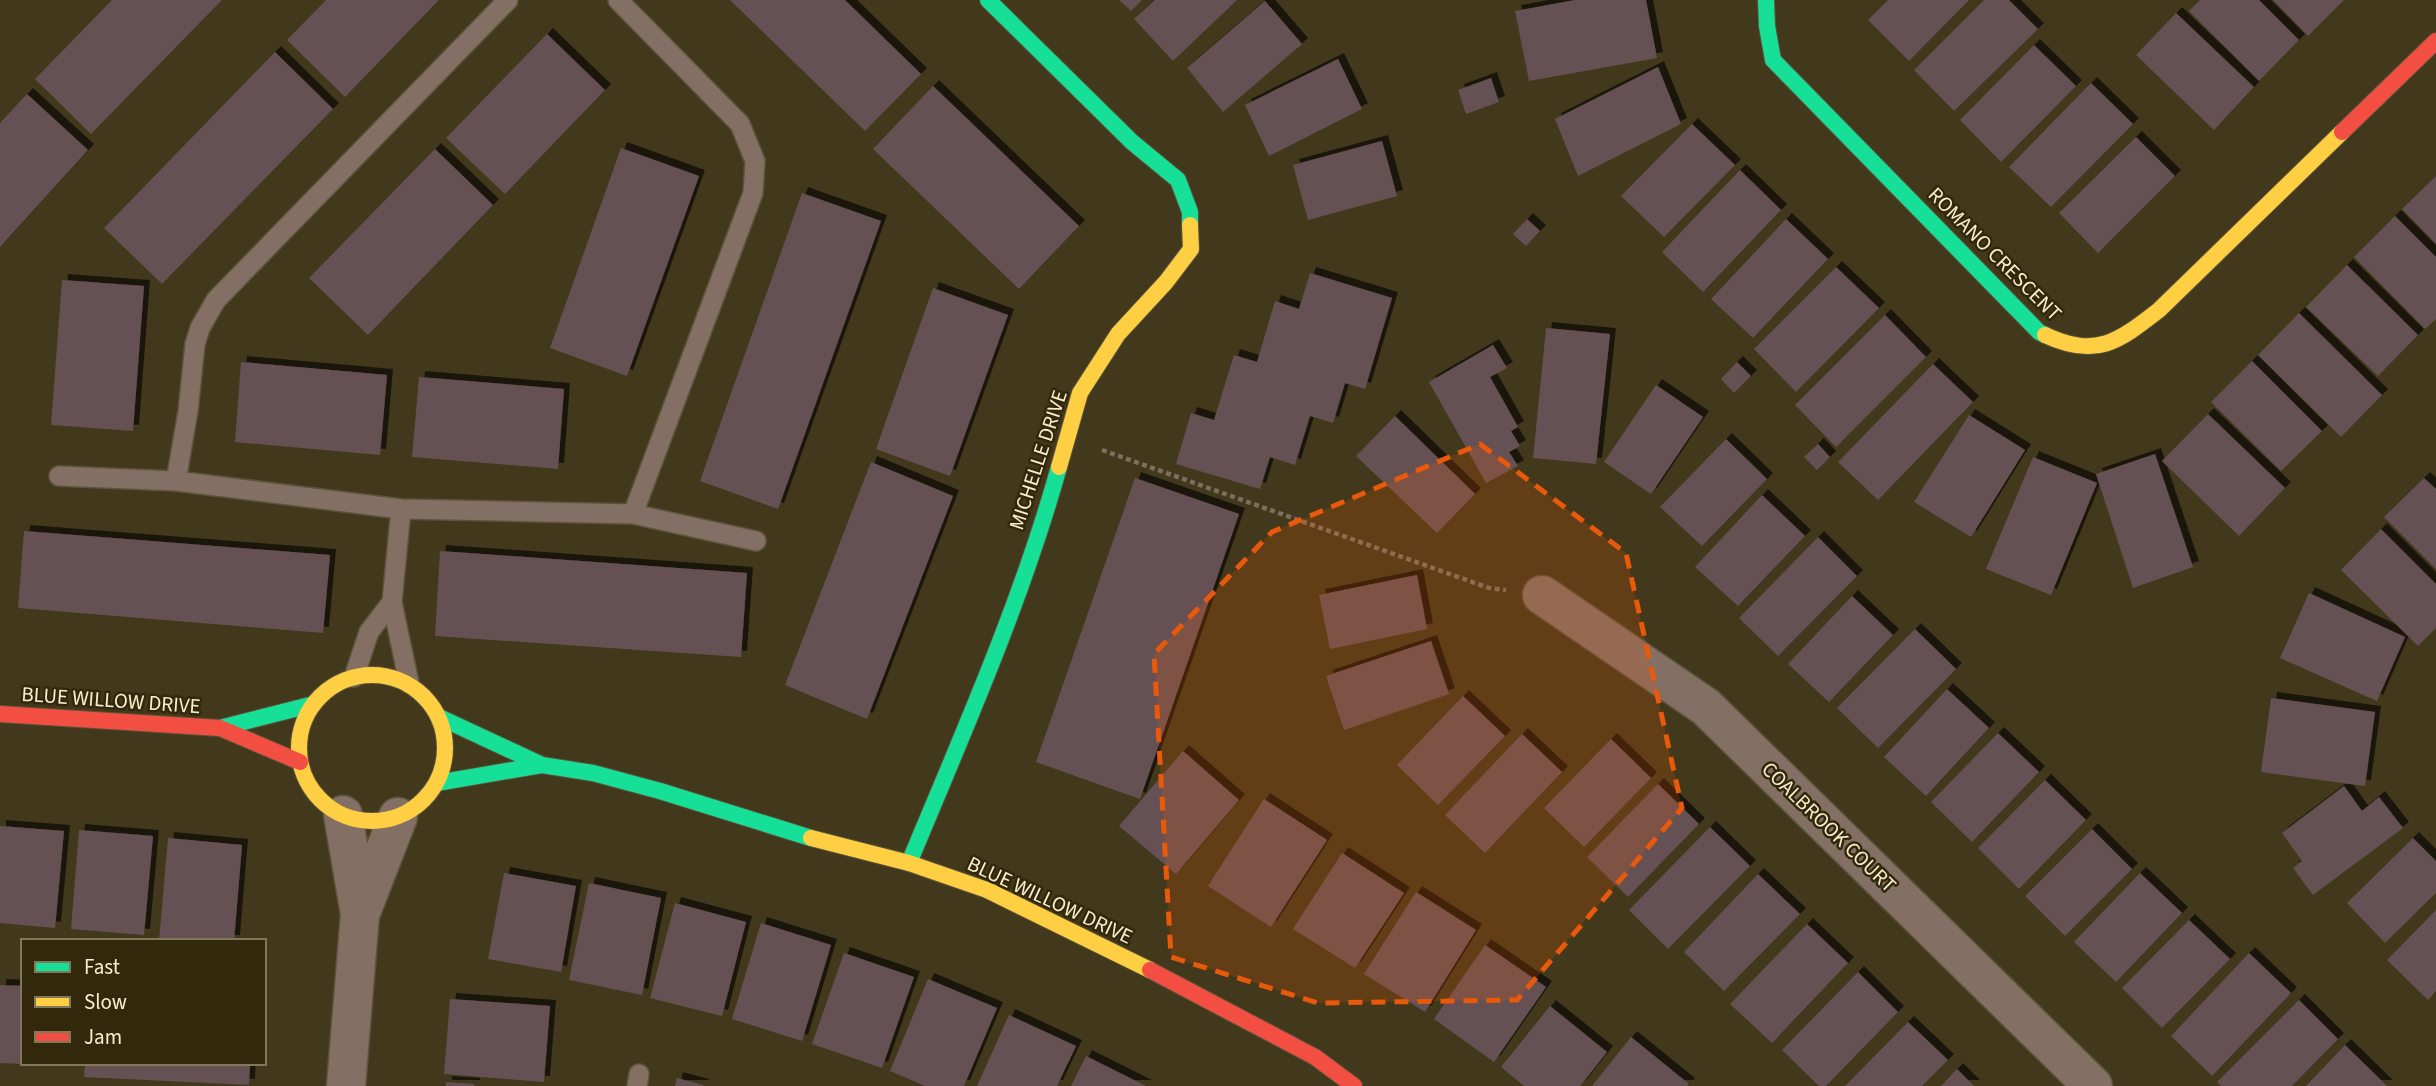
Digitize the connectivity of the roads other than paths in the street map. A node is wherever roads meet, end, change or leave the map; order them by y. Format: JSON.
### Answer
{"nodes":[{"id":1,"x":508,"y":0,"type":"edge"},
{"id":2,"x":618,"y":0,"type":"edge"},
{"id":3,"x":988,"y":0,"type":"edge"},
{"id":4,"x":1766,"y":0,"type":"edge"},
{"id":5,"x":2436,"y":41,"type":"edge"},
{"id":6,"x":59,"y":476,"type":"dead end"},
{"id":7,"x":176,"y":481,"type":"junction"},
{"id":8,"x":401,"y":509,"type":"junction"},
{"id":9,"x":633,"y":514,"type":"junction"},
{"id":10,"x":756,"y":541,"type":"dead end"},
{"id":11,"x":1542,"y":595,"type":"road end"},
{"id":12,"x":392,"y":602,"type":"junction"},
{"id":13,"x":354,"y":677,"type":"junction"},
{"id":14,"x":409,"y":684,"type":"junction"},
{"id":15,"x":314,"y":704,"type":"junction"},
{"id":16,"x":0,"y":714,"type":"edge"},
{"id":17,"x":439,"y":717,"type":"junction"},
{"id":18,"x":220,"y":728,"type":"junction"},
{"id":19,"x":300,"y":762,"type":"junction"},
{"id":20,"x":542,"y":765,"type":"junction"},
{"id":21,"x":437,"y":783,"type":"junction"},
{"id":22,"x":343,"y":815,"type":"junction"},
{"id":23,"x":398,"y":817,"type":"junction"},
{"id":24,"x":909,"y":863,"type":"junction"},
{"id":25,"x":360,"y":914,"type":"junction"},
{"id":26,"x":346,"y":1086,"type":"edge"},
{"id":27,"x":1354,"y":1086,"type":"edge"},
{"id":28,"x":2093,"y":1086,"type":"edge"}],
"edges":[{"from":1,"to":7,"type":"lane"},
{"from":2,"to":9,"type":"lane"},
{"from":3,"to":24,"type":"street","name":"MICHELLE DRIVE"},
{"from":4,"to":5,"type":"street","name":"ROMANO CRESCENT"},
{"from":6,"to":7,"type":"lane"},
{"from":7,"to":8,"type":"lane"},
{"from":8,"to":9,"type":"lane"},
{"from":8,"to":12,"type":"lane"},
{"from":9,"to":10,"type":"lane"},
{"from":11,"to":28,"type":"street","name":"COALBROOK COURT"},
{"from":12,"to":13,"type":"lane"},
{"from":12,"to":14,"type":"lane"},
{"from":13,"to":14,"type":"street"},
{"from":13,"to":15,"type":"street"},
{"from":14,"to":17,"type":"street"},
{"from":15,"to":18,"type":"street","name":"BLUE WILLOW DRIVE"},
{"from":15,"to":19,"type":"street"},
{"from":16,"to":18,"type":"street","name":"BLUE WILLOW DRIVE"},
{"from":17,"to":20,"type":"street","name":"BLUE WILLOW DRIVE"},
{"from":17,"to":21,"type":"street"},
{"from":18,"to":19,"type":"street","name":"BLUE WILLOW DRIVE"},
{"from":19,"to":22,"type":"street"},
{"from":20,"to":21,"type":"street","name":"BLUE WILLOW DRIVE"},
{"from":20,"to":24,"type":"street","name":"BLUE WILLOW DRIVE"},
{"from":21,"to":23,"type":"street"},
{"from":22,"to":23,"type":"street"},
{"from":22,"to":25,"type":"street"},
{"from":23,"to":25,"type":"street"},
{"from":24,"to":27,"type":"street","name":"BLUE WILLOW DRIVE"},
{"from":25,"to":26,"type":"street"}]}
